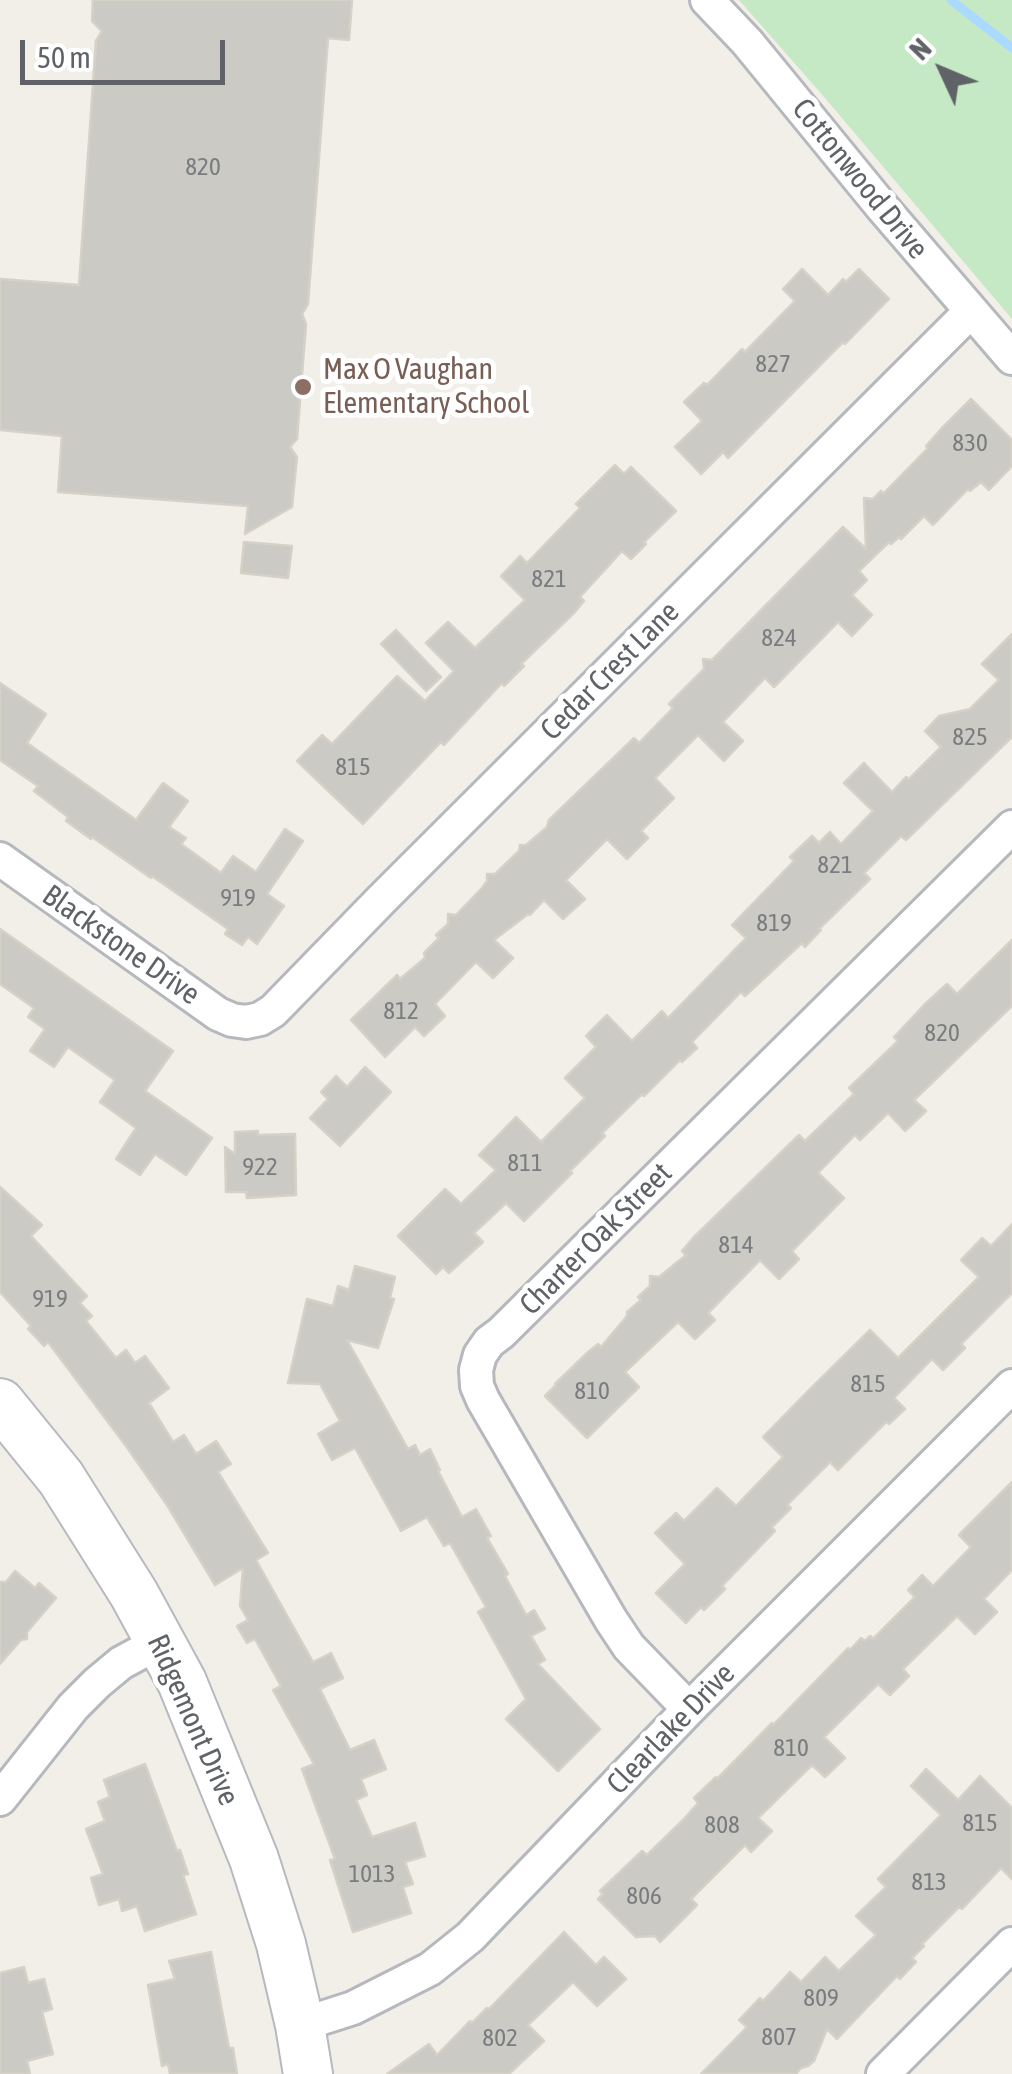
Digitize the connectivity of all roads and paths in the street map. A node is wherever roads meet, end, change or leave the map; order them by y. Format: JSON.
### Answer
{"nodes":[{"id":1,"x":707,"y":0,"type":"edge"},
{"id":2,"x":970,"y":312,"type":"junction"},
{"id":3,"x":1012,"y":358,"type":"edge"},
{"id":4,"x":1012,"y":827,"type":"edge"},
{"id":5,"x":0,"y":859,"type":"edge"},
{"id":6,"x":246,"y":1022,"type":"joint"},
{"id":7,"x":1012,"y":1386,"type":"edge"},
{"id":8,"x":0,"y":1402,"type":"edge"},
{"id":9,"x":160,"y":1642,"type":"junction"},
{"id":10,"x":689,"y":1709,"type":"junction"},
{"id":11,"x":0,"y":1800,"type":"edge"},
{"id":12,"x":1012,"y":1944,"type":"edge"},
{"id":13,"x":300,"y":2025,"type":"junction"},
{"id":14,"x":308,"y":2074,"type":"edge"},
{"id":15,"x":883,"y":2074,"type":"edge"}],
"edges":[{"from":1,"to":2,"type":"street","name":"Cottonwood Drive"},
{"from":2,"to":3,"type":"street","name":"Cottonwood Drive"},
{"from":2,"to":6,"type":"street","name":"Cedar Crest Lane"},
{"from":4,"to":10,"type":"street","name":"Charter Oak Street"},
{"from":5,"to":6,"type":"street","name":"Blackstone Drive"},
{"from":7,"to":10,"type":"street","name":"Clearlake Drive"},
{"from":8,"to":9,"type":"street","name":"Ridgemont Drive"},
{"from":9,"to":11,"type":"street"},
{"from":9,"to":13,"type":"street","name":"Ridgemont Drive"},
{"from":10,"to":13,"type":"street","name":"Clearlake Drive"},
{"from":12,"to":15,"type":"street"},
{"from":13,"to":14,"type":"street","name":"Ridgemont Drive"}]}
